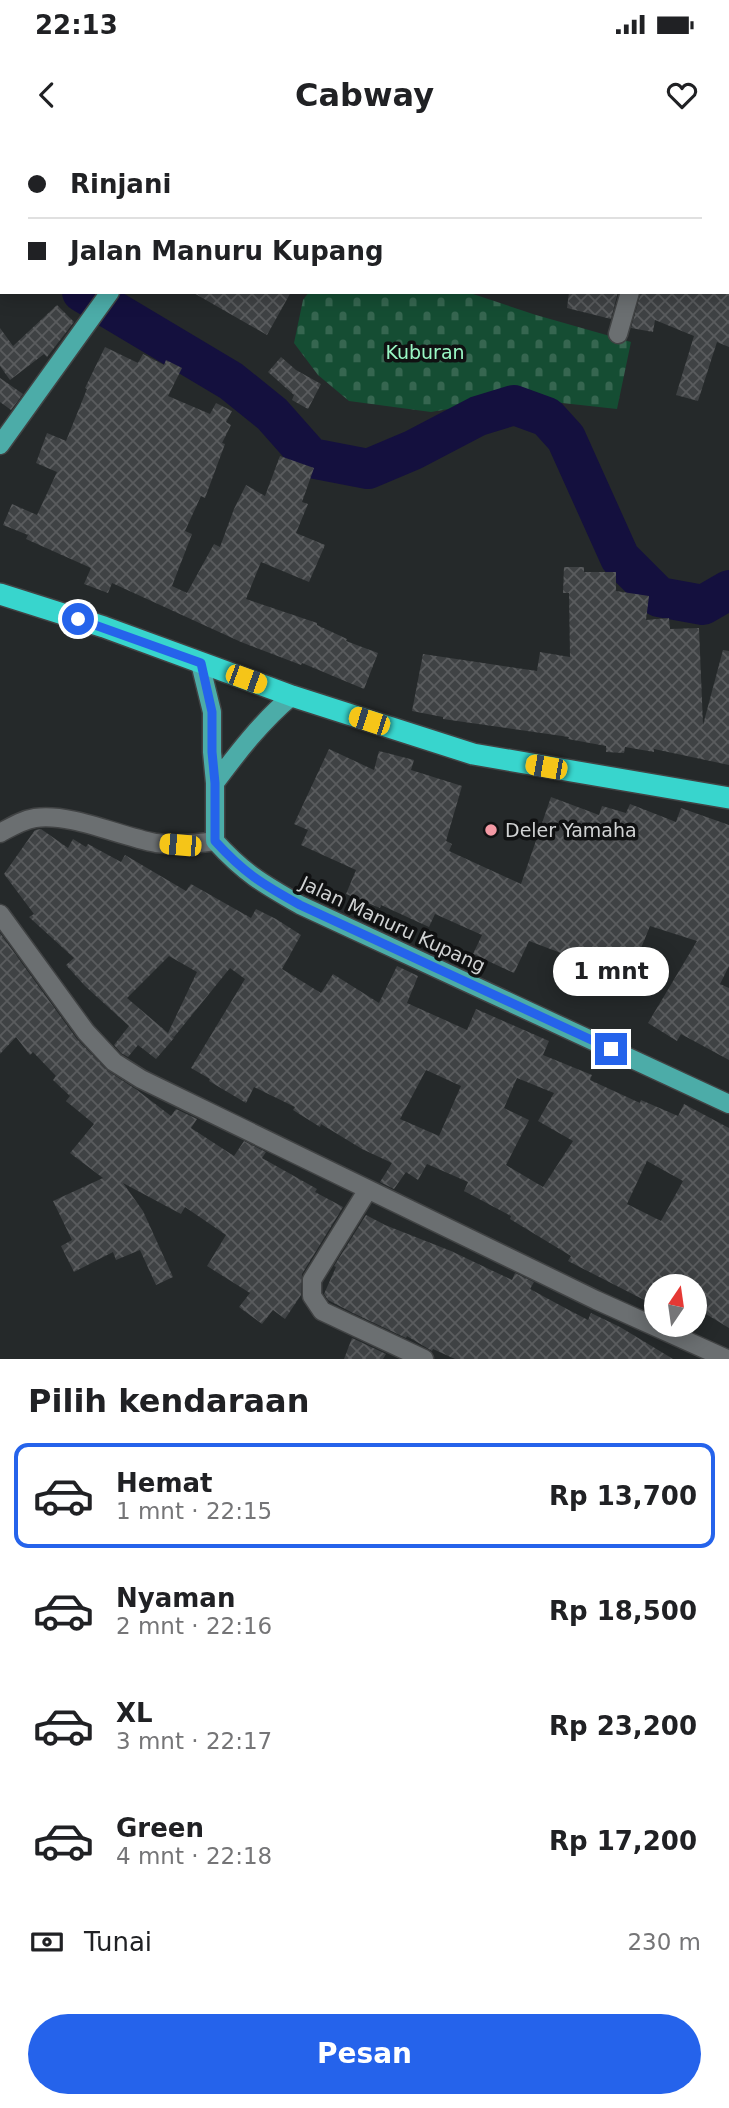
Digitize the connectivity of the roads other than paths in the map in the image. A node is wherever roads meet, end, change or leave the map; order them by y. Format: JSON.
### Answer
{"nodes":[{"id":1,"x":109,"y":294,"type":"edge"},
{"id":2,"x":629,"y":294,"type":"edge"},
{"id":3,"x":618,"y":334,"type":"dead end"},
{"id":4,"x":0,"y":445,"type":"edge"},
{"id":5,"x":0,"y":594,"type":"edge"},
{"id":6,"x":201,"y":663,"type":"junction"},
{"id":7,"x":292,"y":696,"type":"junction"},
{"id":8,"x":215,"y":783,"type":"junction"},
{"id":9,"x":729,"y":798,"type":"edge"},
{"id":10,"x":0,"y":833,"type":"edge"},
{"id":11,"x":215,"y":841,"type":"junction"},
{"id":12,"x":0,"y":914,"type":"edge"},
{"id":13,"x":729,"y":1104,"type":"edge"},
{"id":14,"x":367,"y":1191,"type":"junction"},
{"id":15,"x":424,"y":1359,"type":"edge"},
{"id":16,"x":727,"y":1359,"type":"edge"}],
"edges":[{"from":1,"to":4,"type":"main road"},
{"from":2,"to":3,"type":"street"},
{"from":5,"to":6,"type":"highway"},
{"from":6,"to":7,"type":"highway"},
{"from":6,"to":8,"type":"main road"},
{"from":7,"to":8,"type":"main road"},
{"from":7,"to":9,"type":"highway"},
{"from":8,"to":11,"type":"main road"},
{"from":10,"to":11,"type":"street"},
{"from":11,"to":13,"type":"main road","name":"Jalan Manuru Kupang"},
{"from":12,"to":14,"type":"street"},
{"from":14,"to":15,"type":"street"},
{"from":14,"to":16,"type":"street"}]}
